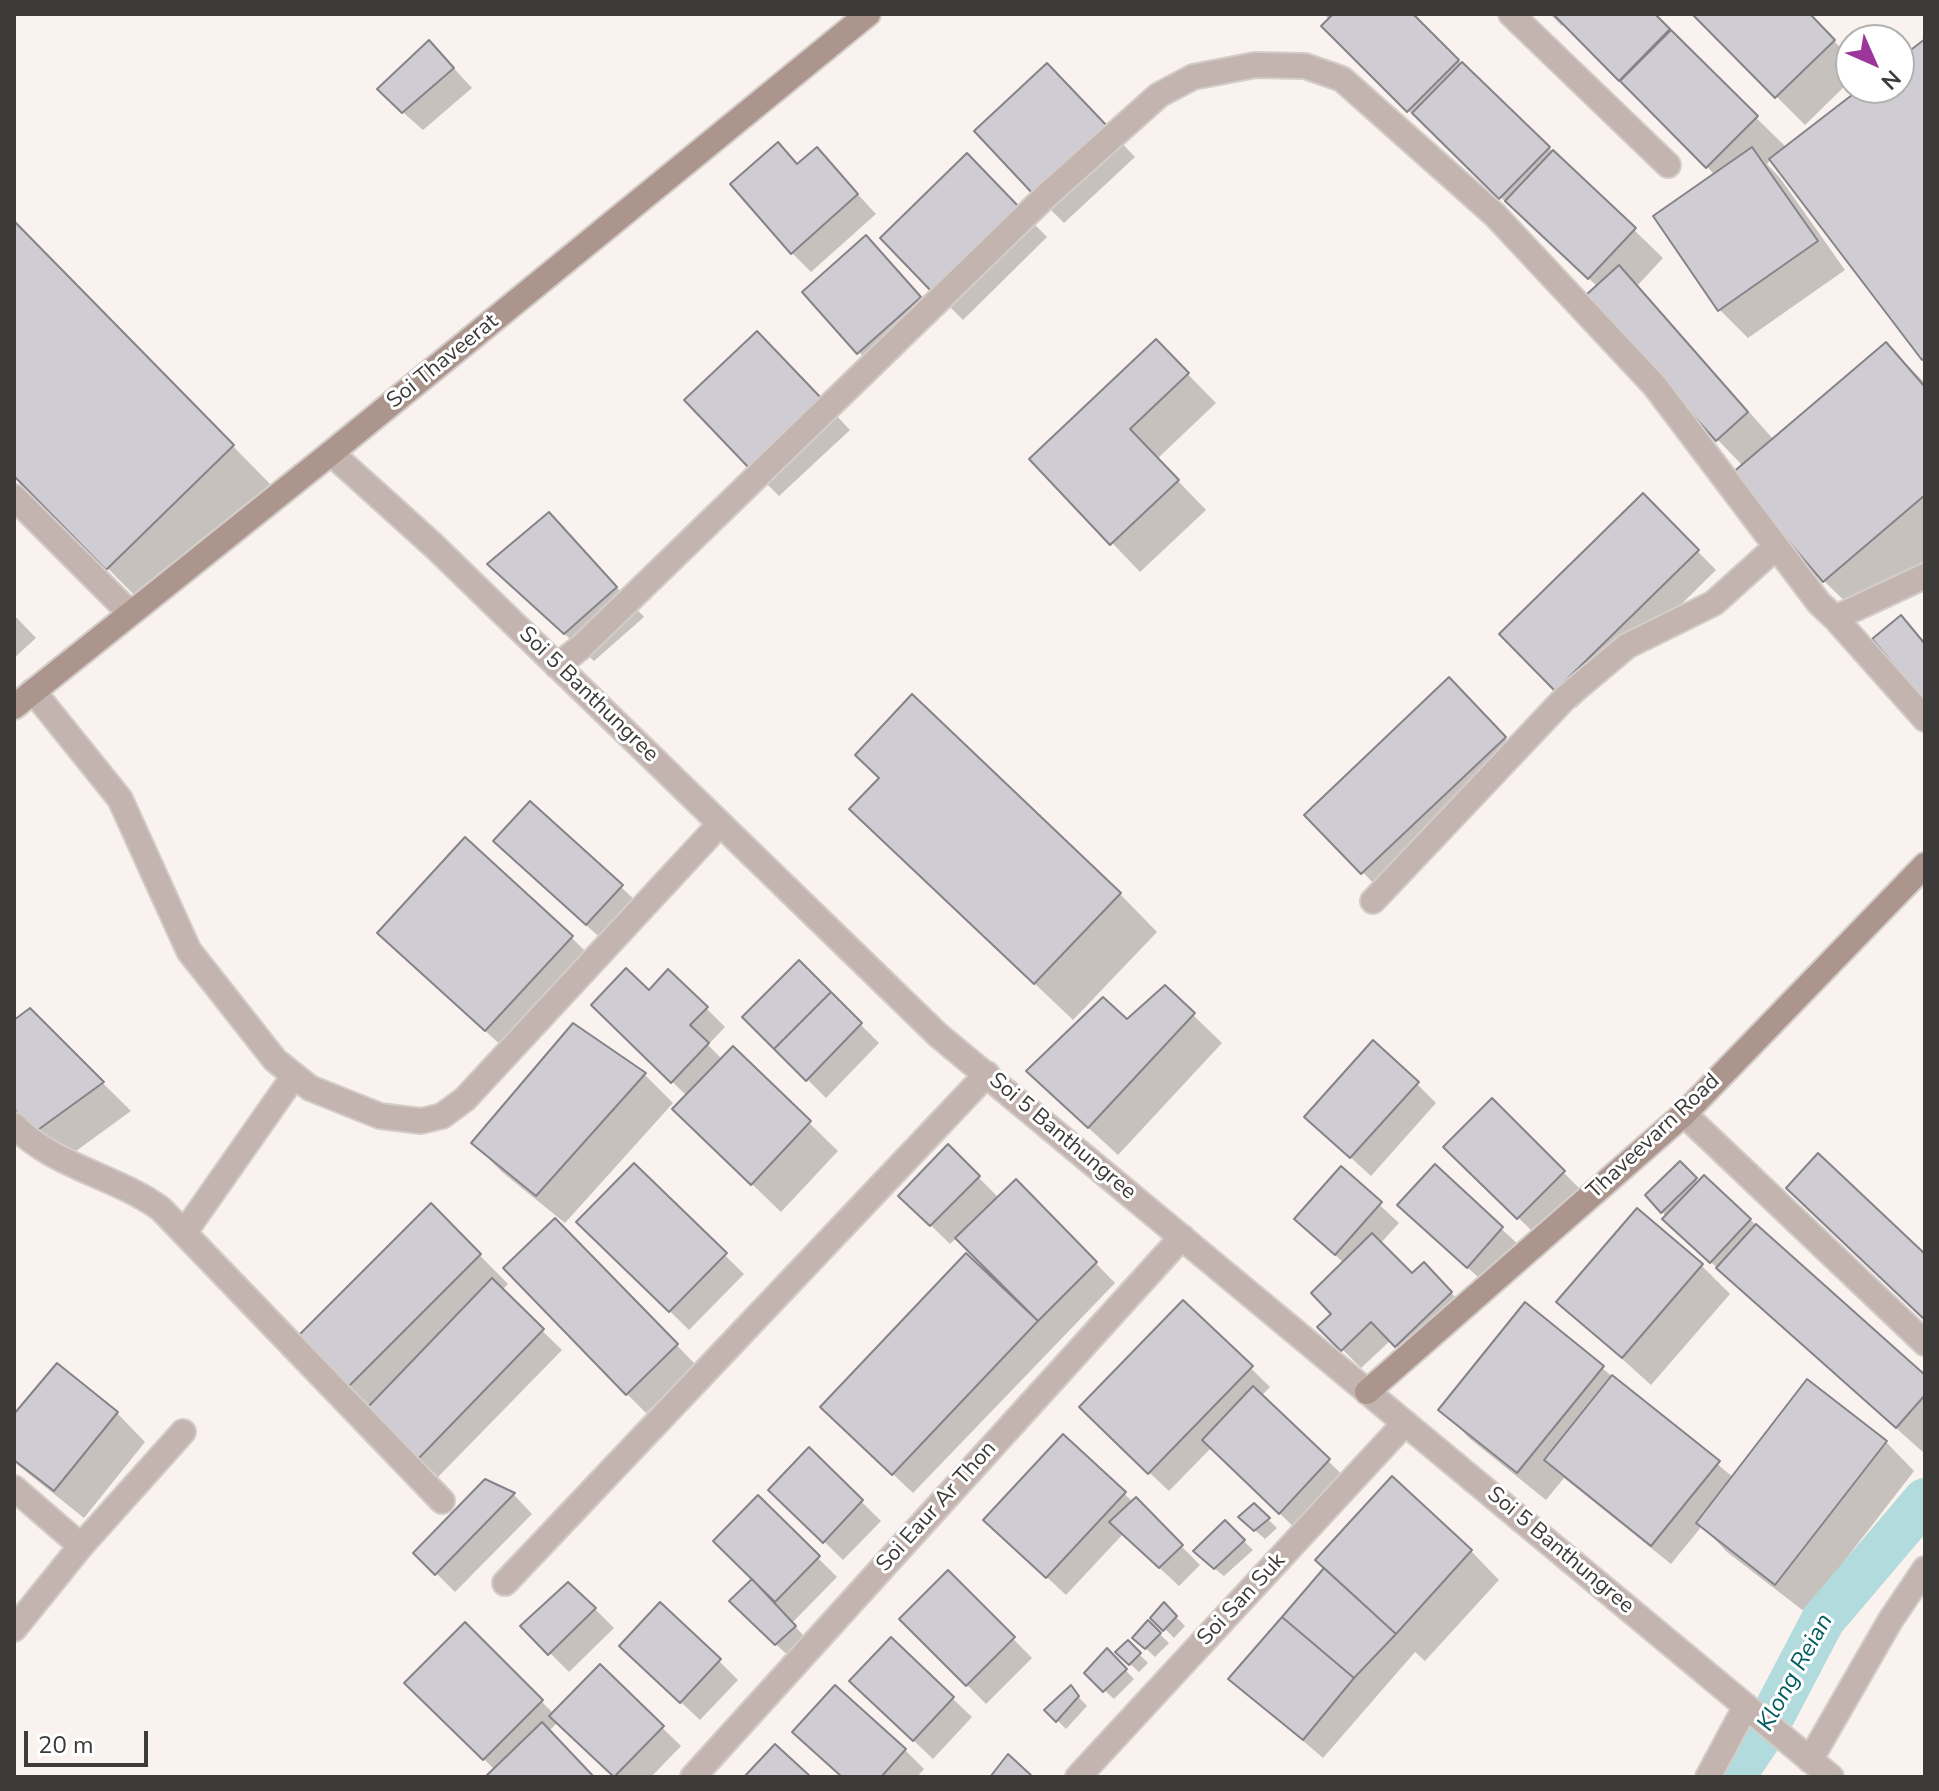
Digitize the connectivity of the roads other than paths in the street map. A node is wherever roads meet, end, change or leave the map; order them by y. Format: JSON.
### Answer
{"nodes":[{"id":1,"x":868,"y":14,"type":"edge"},
{"id":2,"x":1511,"y":14,"type":"edge"},
{"id":3,"x":1668,"y":165,"type":"dead end"},
{"id":4,"x":331,"y":453,"type":"junction"},
{"id":5,"x":14,"y":497,"type":"edge"},
{"id":6,"x":1776,"y":547,"type":"junction"},
{"id":7,"x":1925,"y":576,"type":"edge"},
{"id":8,"x":130,"y":613,"type":"junction"},
{"id":9,"x":1835,"y":618,"type":"junction"},
{"id":10,"x":557,"y":666,"type":"junction"},
{"id":11,"x":24,"y":699,"type":"edge"},
{"id":12,"x":1925,"y":719,"type":"edge"},
{"id":13,"x":720,"y":824,"type":"junction"},
{"id":14,"x":1925,"y":865,"type":"edge"},
{"id":15,"x":1373,"y":901,"type":"dead end"},
{"id":16,"x":987,"y":1074,"type":"junction"},
{"id":17,"x":294,"y":1076,"type":"junction"},
{"id":18,"x":1684,"y":1114,"type":"junction"},
{"id":19,"x":14,"y":1125,"type":"edge"},
{"id":20,"x":184,"y":1233,"type":"junction"},
{"id":21,"x":1182,"y":1237,"type":"junction"},
{"id":22,"x":1925,"y":1343,"type":"edge"},
{"id":23,"x":1367,"y":1392,"type":"junction"},
{"id":24,"x":1405,"y":1423,"type":"junction"},
{"id":25,"x":183,"y":1432,"type":"dead end"},
{"id":26,"x":14,"y":1488,"type":"edge"},
{"id":27,"x":442,"y":1501,"type":"dead end"},
{"id":28,"x":81,"y":1546,"type":"junction"},
{"id":29,"x":1925,"y":1569,"type":"edge"},
{"id":30,"x":505,"y":1583,"type":"dead end"},
{"id":31,"x":14,"y":1629,"type":"edge"},
{"id":32,"x":1746,"y":1706,"type":"junction"},
{"id":33,"x":1810,"y":1760,"type":"junction"},
{"id":34,"x":693,"y":1777,"type":"edge"},
{"id":35,"x":1078,"y":1777,"type":"edge"},
{"id":36,"x":1708,"y":1777,"type":"edge"},
{"id":37,"x":1831,"y":1777,"type":"edge"}],
"edges":[{"from":1,"to":4,"type":"street","name":"Soi Thaveerat"},
{"from":2,"to":3,"type":"street"},
{"from":4,"to":8,"type":"street","name":"Soi Thaveerat"},
{"from":4,"to":10,"type":"street","name":"Soi 5 Banthungree"},
{"from":5,"to":8,"type":"street"},
{"from":6,"to":9,"type":"street"},
{"from":6,"to":10,"type":"street"},
{"from":6,"to":15,"type":"street"},
{"from":7,"to":9,"type":"street"},
{"from":8,"to":11,"type":"street","name":"Soi Thaveerat"},
{"from":9,"to":12,"type":"street"},
{"from":10,"to":13,"type":"street","name":"Soi 5 Banthungree"},
{"from":11,"to":17,"type":"street"},
{"from":13,"to":16,"type":"street","name":"Soi 5 Banthungree"},
{"from":13,"to":17,"type":"street"},
{"from":14,"to":18,"type":"street","name":"Thaveevarn Road"},
{"from":16,"to":21,"type":"street","name":"Soi 5 Banthungree"},
{"from":16,"to":30,"type":"street"},
{"from":17,"to":20,"type":"street"},
{"from":18,"to":22,"type":"street"},
{"from":18,"to":23,"type":"street","name":"Thaveevarn Road"},
{"from":19,"to":20,"type":"street"},
{"from":20,"to":27,"type":"street"},
{"from":21,"to":23,"type":"street","name":"Soi 5 Banthungree"},
{"from":21,"to":34,"type":"street","name":"Soi Eaur Ar Thon"},
{"from":23,"to":24,"type":"street","name":"Soi 5 Banthungree"},
{"from":24,"to":32,"type":"street","name":"Soi 5 Banthungree"},
{"from":24,"to":35,"type":"street","name":"Soi San Suk"},
{"from":25,"to":28,"type":"street"},
{"from":26,"to":28,"type":"street"},
{"from":28,"to":31,"type":"street"},
{"from":29,"to":33,"type":"street"},
{"from":32,"to":33,"type":"street","name":"Soi 5 Banthungree"},
{"from":32,"to":36,"type":"street"},
{"from":33,"to":37,"type":"street","name":"Soi 5 Banthungree"}]}
